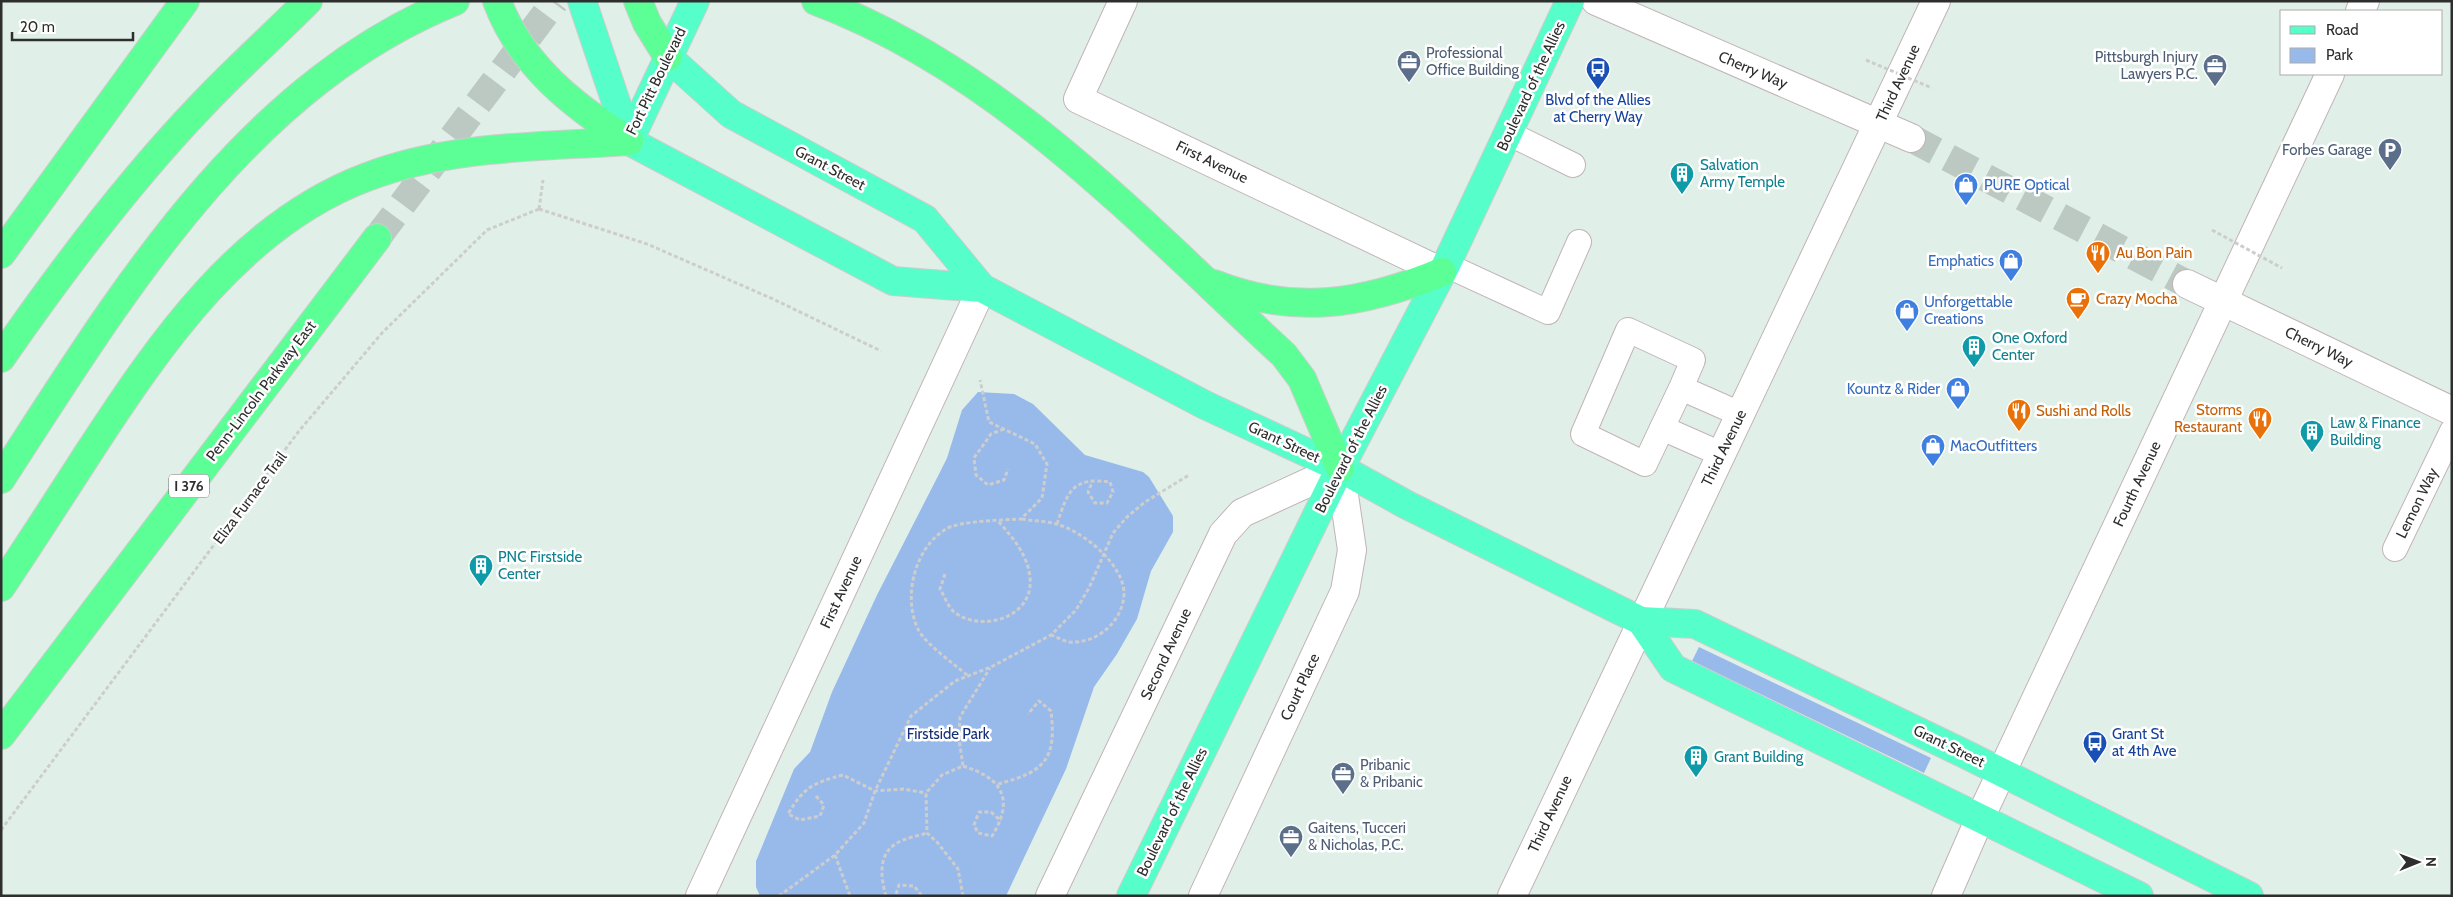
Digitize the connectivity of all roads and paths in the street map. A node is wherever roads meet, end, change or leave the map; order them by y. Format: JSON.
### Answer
{"nodes":[{"id":1,"x":185,"y":1,"type":"edge"},
{"id":2,"x":308,"y":1,"type":"edge"},
{"id":3,"x":455,"y":1,"type":"edge"},
{"id":4,"x":497,"y":1,"type":"edge"},
{"id":5,"x":582,"y":1,"type":"edge"},
{"id":6,"x":638,"y":1,"type":"edge"},
{"id":7,"x":694,"y":1,"type":"edge"},
{"id":8,"x":816,"y":1,"type":"edge"},
{"id":9,"x":1123,"y":1,"type":"edge"},
{"id":10,"x":1570,"y":1,"type":"edge"},
{"id":11,"x":1596,"y":1,"type":"edge"},
{"id":12,"x":1936,"y":1,"type":"edge"},
{"id":13,"x":668,"y":57,"type":"junction"},
{"id":14,"x":1866,"y":60,"type":"dead end"},
{"id":15,"x":2330,"y":75,"type":"edge"},
{"id":16,"x":1932,"y":88,"type":"dead end"},
{"id":17,"x":1879,"y":123,"type":"junction"},
{"id":18,"x":1508,"y":133,"type":"junction"},
{"id":19,"x":1911,"y":138,"type":"tunnel mouth"},
{"id":20,"x":629,"y":141,"type":"junction"},
{"id":21,"x":1573,"y":164,"type":"dead end"},
{"id":22,"x":2212,"y":230,"type":"dead end"},
{"id":23,"x":377,"y":238,"type":"tunnel mouth"},
{"id":24,"x":1580,"y":242,"type":"dead end"},
{"id":25,"x":1,"y":254,"type":"edge"},
{"id":26,"x":2282,"y":268,"type":"dead end"},
{"id":27,"x":1444,"y":269,"type":"junction"},
{"id":28,"x":1203,"y":280,"type":"junction"},
{"id":29,"x":2187,"y":284,"type":"tunnel mouth"},
{"id":30,"x":982,"y":288,"type":"junction"},
{"id":31,"x":2224,"y":301,"type":"junction"},
{"id":32,"x":881,"y":351,"type":"dead end"},
{"id":33,"x":1,"y":358,"type":"edge"},
{"id":34,"x":978,"y":372,"type":"dead end"},
{"id":35,"x":1681,"y":388,"type":"junction"},
{"id":36,"x":2452,"y":411,"type":"edge"},
{"id":37,"x":1740,"y":414,"type":"junction"},
{"id":38,"x":1662,"y":428,"type":"junction"},
{"id":39,"x":1004,"y":429,"type":"junction"},
{"id":40,"x":2452,"y":431,"type":"edge"},
{"id":41,"x":1721,"y":454,"type":"junction"},
{"id":42,"x":1008,"y":468,"type":"dead end"},
{"id":43,"x":1340,"y":468,"type":"junction"},
{"id":44,"x":6,"y":471,"type":"edge"},
{"id":45,"x":1189,"y":475,"type":"dead end"},
{"id":46,"x":1093,"y":480,"type":"junction"},
{"id":47,"x":1022,"y":519,"type":"junction"},
{"id":48,"x":998,"y":521,"type":"junction"},
{"id":49,"x":1057,"y":524,"type":"junction"},
{"id":50,"x":2395,"y":549,"type":"dead end"},
{"id":51,"x":1104,"y":553,"type":"junction"},
{"id":52,"x":945,"y":574,"type":"dead end"},
{"id":53,"x":1,"y":587,"type":"edge"},
{"id":54,"x":1641,"y":621,"type":"junction"},
{"id":55,"x":1051,"y":635,"type":"junction"},
{"id":56,"x":991,"y":667,"type":"junction"},
{"id":57,"x":968,"y":676,"type":"junction"},
{"id":58,"x":1028,"y":714,"type":"dead end"},
{"id":59,"x":1,"y":735,"type":"edge"},
{"id":60,"x":963,"y":766,"type":"junction"},
{"id":61,"x":2002,"y":772,"type":"junction"},
{"id":62,"x":998,"y":784,"type":"junction"},
{"id":63,"x":875,"y":791,"type":"junction"},
{"id":64,"x":926,"y":793,"type":"junction"},
{"id":65,"x":816,"y":796,"type":"dead end"},
{"id":66,"x":1980,"y":818,"type":"junction"},
{"id":67,"x":1001,"y":821,"type":"junction"},
{"id":68,"x":1,"y":830,"type":"edge"},
{"id":69,"x":926,"y":833,"type":"junction"},
{"id":70,"x":835,"y":855,"type":"junction"},
{"id":71,"x":896,"y":894,"type":"dead end"},
{"id":72,"x":700,"y":896,"type":"edge"},
{"id":73,"x":779,"y":896,"type":"edge"},
{"id":74,"x":850,"y":896,"type":"edge"},
{"id":75,"x":886,"y":896,"type":"edge"},
{"id":76,"x":922,"y":896,"type":"edge"},
{"id":77,"x":963,"y":896,"type":"edge"},
{"id":78,"x":1050,"y":896,"type":"edge"},
{"id":79,"x":1131,"y":896,"type":"edge"},
{"id":80,"x":1203,"y":896,"type":"edge"},
{"id":81,"x":1512,"y":896,"type":"edge"},
{"id":82,"x":1946,"y":896,"type":"edge"},
{"id":83,"x":2139,"y":896,"type":"edge"},
{"id":84,"x":2249,"y":896,"type":"edge"}],
"edges":[{"from":1,"to":25,"type":"highway"},
{"from":2,"to":33,"type":"highway"},
{"from":3,"to":44,"type":"highway"},
{"from":4,"to":20,"type":"highway"},
{"from":5,"to":20,"type":"main road","name":"Fort Pitt Boulevard"},
{"from":6,"to":13,"type":"highway"},
{"from":7,"to":13,"type":"main road","name":"Fort Pitt Boulevard"},
{"from":8,"to":28,"type":"highway"},
{"from":9,"to":27,"type":"street","name":"First Avenue"},
{"from":10,"to":18,"type":"main road","name":"Boulevard of the Allies"},
{"from":11,"to":17,"type":"street","name":"Cherry Way"},
{"from":12,"to":17,"type":"street","name":"Third Avenue"},
{"from":13,"to":20,"type":"main road","name":"Fort Pitt Boulevard"},
{"from":13,"to":30,"type":"main road","name":"Grant Street"},
{"from":14,"to":16,"type":"path","bridge":true},
{"from":15,"to":31,"type":"street","name":"Fourth Avenue"},
{"from":17,"to":19,"type":"street","name":"Cherry Way"},
{"from":17,"to":37,"type":"street","name":"Third Avenue"},
{"from":18,"to":21,"type":"lane"},
{"from":18,"to":27,"type":"main road","name":"Boulevard of the Allies"},
{"from":20,"to":30,"type":"main road","name":"Grant Street"},
{"from":20,"to":53,"type":"highway"},
{"from":22,"to":26,"type":"path","bridge":true},
{"from":23,"to":59,"type":"highway","name":"Penn-Lincoln Parkway East","number":"I 376"},
{"from":24,"to":27,"type":"lane"},
{"from":27,"to":28,"type":"highway"},
{"from":27,"to":43,"type":"main road","name":"Boulevard of the Allies"},
{"from":28,"to":43,"type":"highway"},
{"from":29,"to":31,"type":"street","name":"Cherry Way"},
{"from":30,"to":43,"type":"main road","name":"Grant Street"},
{"from":30,"to":72,"type":"street","name":"First Avenue"},
{"from":31,"to":36,"type":"street","name":"Cherry Way"},
{"from":31,"to":61,"type":"street","name":"Fourth Avenue"},
{"from":32,"to":68,"type":"path","name":"Eliza Furnace Trail"},
{"from":34,"to":39,"type":"path"},
{"from":35,"to":37,"type":"lane"},
{"from":35,"to":38,"type":"lane"},
{"from":35,"to":38,"type":"lane"},
{"from":37,"to":41,"type":"street","name":"Third Avenue"},
{"from":38,"to":41,"type":"lane"},
{"from":39,"to":42,"type":"path"},
{"from":39,"to":47,"type":"path"},
{"from":40,"to":50,"type":"lane","name":"Lemon Way"},
{"from":41,"to":54,"type":"street","name":"Third Avenue"},
{"from":43,"to":54,"type":"main road","name":"Grant Street"},
{"from":43,"to":78,"type":"street","name":"Second Avenue"},
{"from":43,"to":79,"type":"main road","name":"Boulevard of the Allies"},
{"from":43,"to":80,"type":"street","name":"Court Place"},
{"from":45,"to":51,"type":"path"},
{"from":46,"to":46,"type":"path"},
{"from":46,"to":49,"type":"path"},
{"from":47,"to":48,"type":"path"},
{"from":47,"to":49,"type":"path"},
{"from":48,"to":52,"type":"path"},
{"from":48,"to":57,"type":"path"},
{"from":49,"to":51,"type":"path"},
{"from":51,"to":55,"type":"path"},
{"from":51,"to":55,"type":"path"},
{"from":54,"to":61,"type":"main road","name":"Grant Street"},
{"from":54,"to":66,"type":"main road"},
{"from":54,"to":81,"type":"street","name":"Third Avenue"},
{"from":55,"to":56,"type":"path"},
{"from":56,"to":57,"type":"path"},
{"from":56,"to":60,"type":"path"},
{"from":57,"to":63,"type":"path"},
{"from":58,"to":62,"type":"path"},
{"from":60,"to":62,"type":"path"},
{"from":60,"to":64,"type":"path"},
{"from":61,"to":66,"type":"street","name":"Fourth Avenue"},
{"from":61,"to":84,"type":"main road","name":"Grant Street"},
{"from":62,"to":67,"type":"path"},
{"from":63,"to":64,"type":"path"},
{"from":63,"to":65,"type":"path"},
{"from":63,"to":70,"type":"path"},
{"from":64,"to":69,"type":"path"},
{"from":66,"to":82,"type":"street","name":"Fourth Avenue"},
{"from":66,"to":83,"type":"main road"},
{"from":67,"to":67,"type":"path"},
{"from":69,"to":75,"type":"path"},
{"from":69,"to":77,"type":"path"},
{"from":70,"to":73,"type":"path"},
{"from":70,"to":74,"type":"path"},
{"from":71,"to":76,"type":"path"}]}
